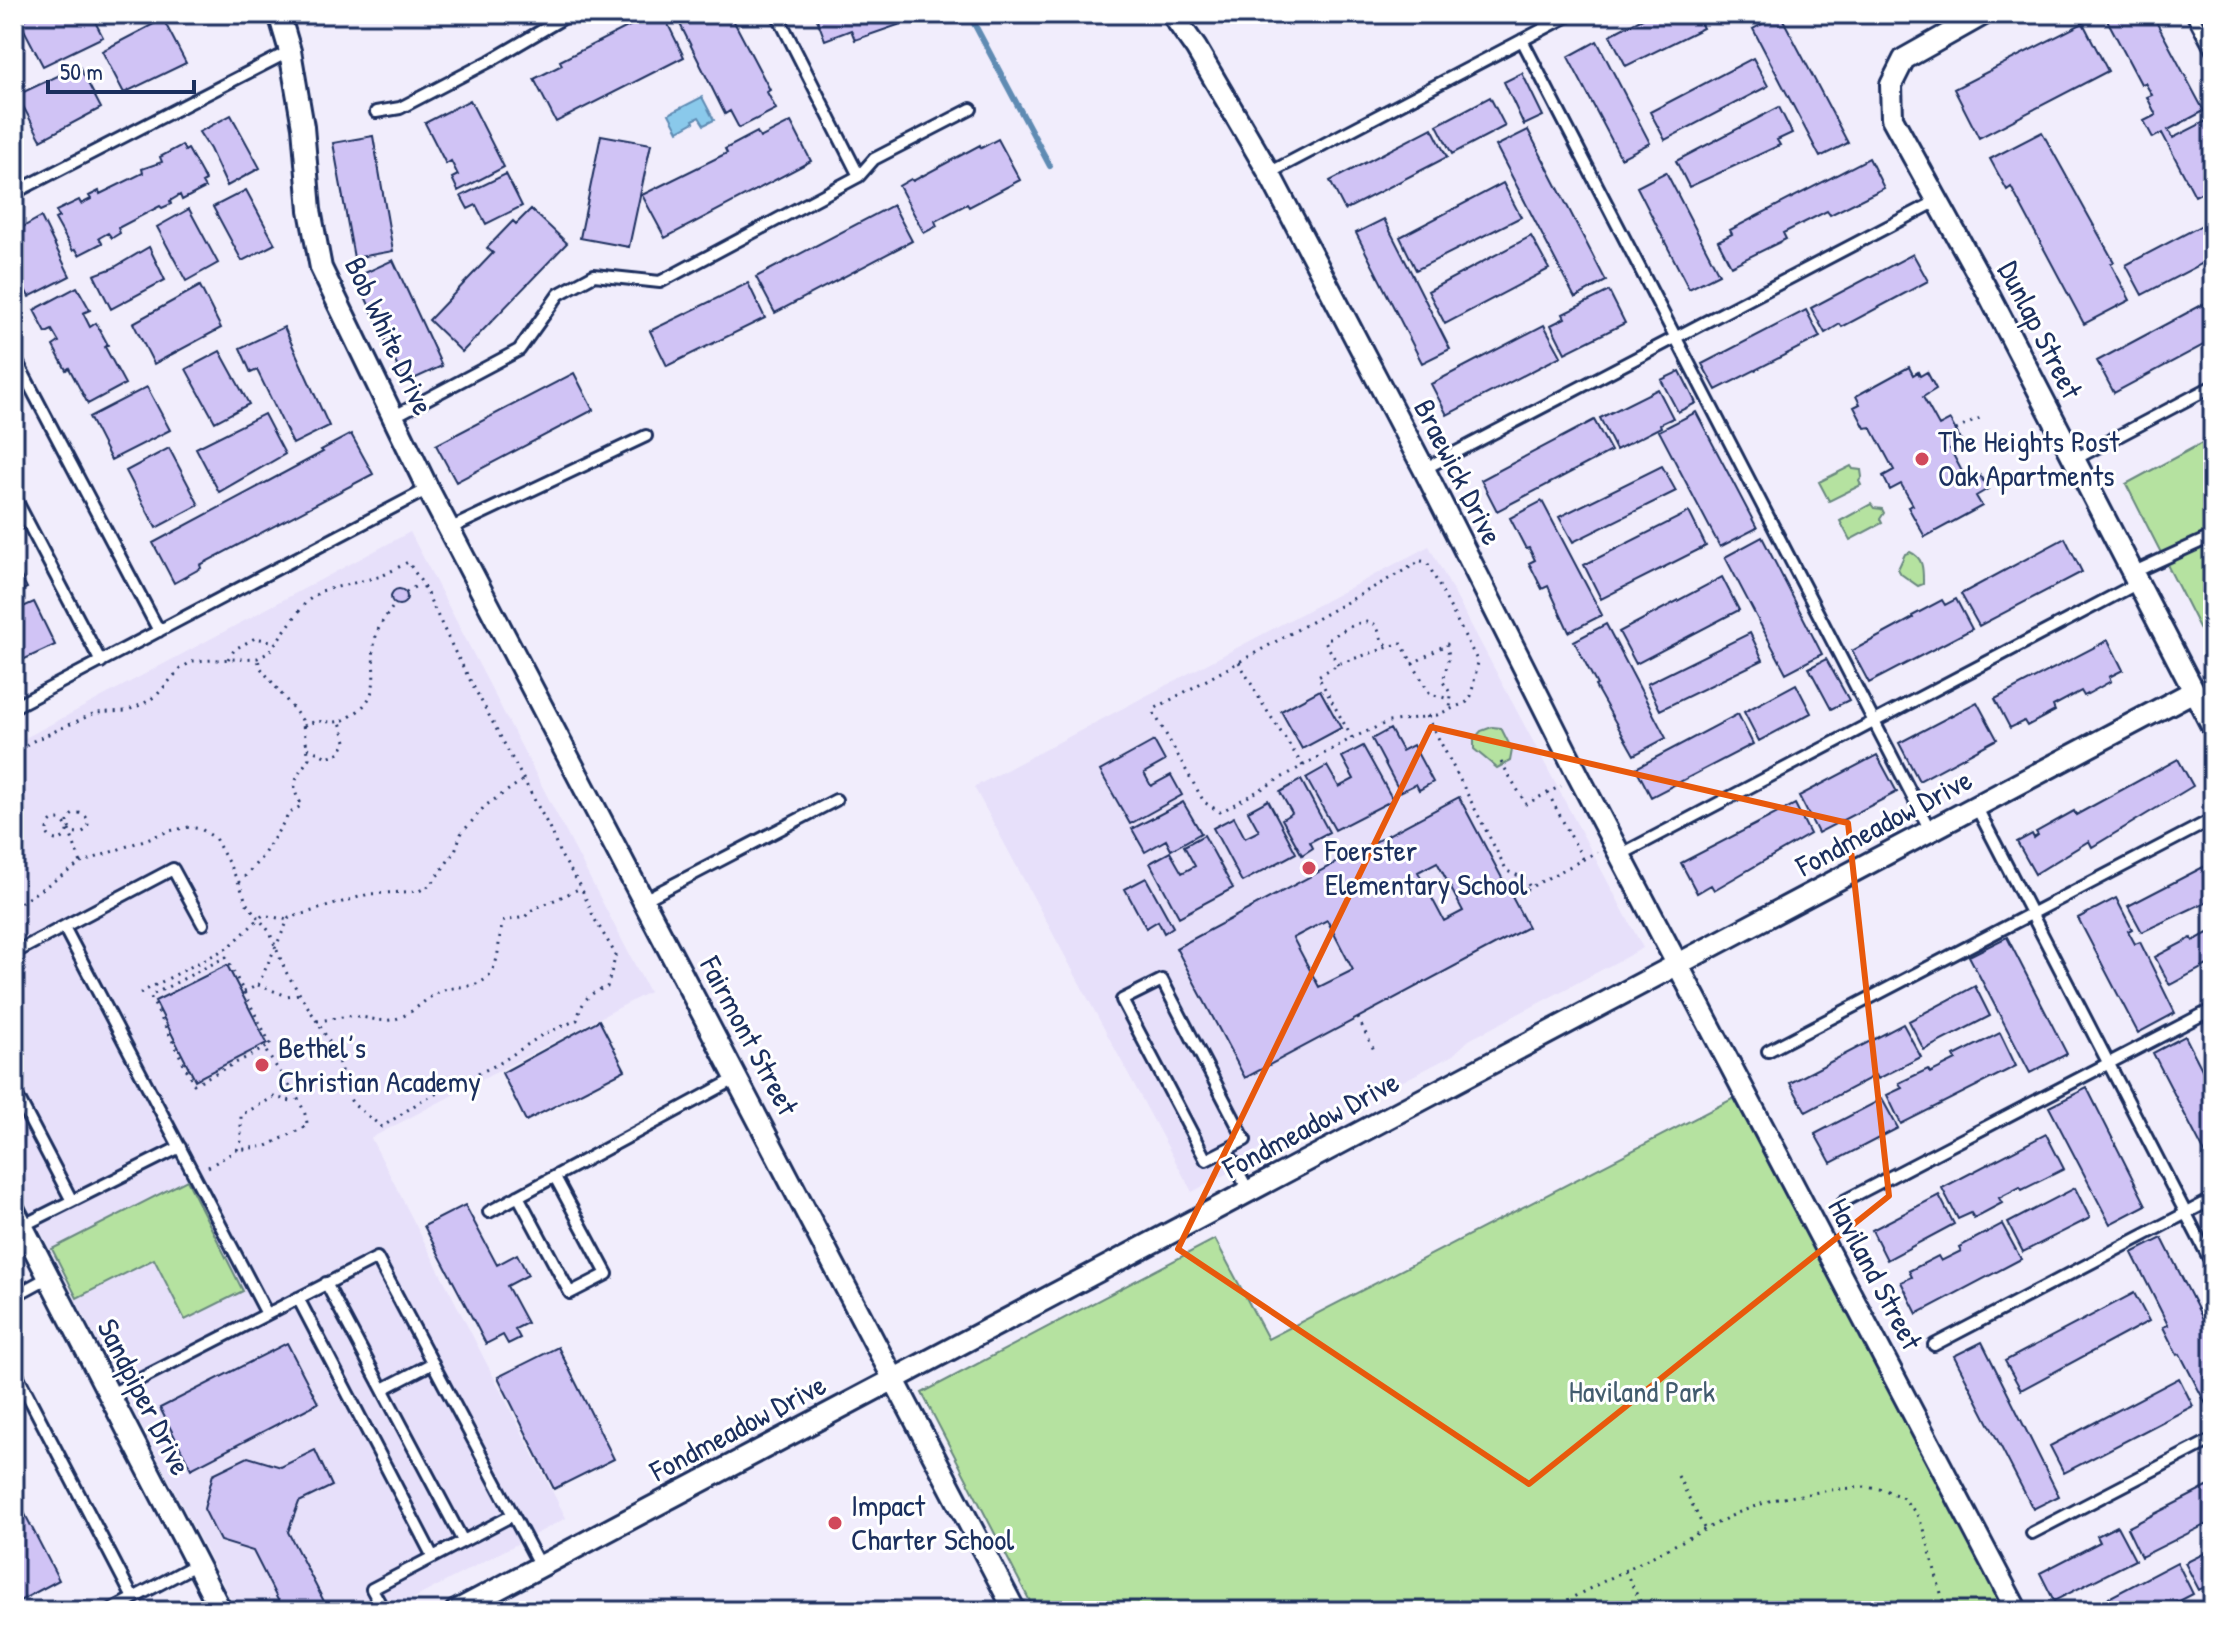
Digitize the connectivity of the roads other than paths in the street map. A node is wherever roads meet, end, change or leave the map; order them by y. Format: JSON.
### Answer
{"nodes":[{"id":1,"x":279,"y":14,"type":"edge"},
{"id":2,"x":570,"y":14,"type":"edge"},
{"id":3,"x":777,"y":14,"type":"edge"},
{"id":4,"x":1172,"y":14,"type":"edge"},
{"id":5,"x":1572,"y":14,"type":"edge"},
{"id":6,"x":1984,"y":14,"type":"edge"},
{"id":7,"x":2192,"y":14,"type":"edge"},
{"id":8,"x":1522,"y":40,"type":"junction"},
{"id":9,"x":290,"y":51,"type":"junction"},
{"id":10,"x":2213,"y":53,"type":"edge"},
{"id":11,"x":971,"y":109,"type":"dead end"},
{"id":12,"x":376,"y":112,"type":"dead end"},
{"id":13,"x":1269,"y":173,"type":"junction"},
{"id":14,"x":859,"y":176,"type":"junction"},
{"id":15,"x":14,"y":193,"type":"edge"},
{"id":16,"x":1937,"y":201,"type":"junction"},
{"id":17,"x":1676,"y":338,"type":"junction"},
{"id":18,"x":14,"y":356,"type":"edge"},
{"id":19,"x":2213,"y":386,"type":"edge"},
{"id":20,"x":393,"y":417,"type":"junction"},
{"id":21,"x":646,"y":436,"type":"dead end"},
{"id":22,"x":2073,"y":460,"type":"junction"},
{"id":23,"x":1424,"y":469,"type":"junction"},
{"id":24,"x":428,"y":489,"type":"junction"},
{"id":25,"x":14,"y":496,"type":"edge"},
{"id":26,"x":449,"y":529,"type":"junction"},
{"id":27,"x":2213,"y":536,"type":"edge"},
{"id":28,"x":2135,"y":578,"type":"junction"},
{"id":29,"x":159,"y":631,"type":"junction"},
{"id":30,"x":101,"y":662,"type":"junction"},
{"id":31,"x":2194,"y":691,"type":"junction"},
{"id":32,"x":14,"y":707,"type":"edge"},
{"id":33,"x":1874,"y":722,"type":"junction"},
{"id":34,"x":2213,"y":728,"type":"edge"},
{"id":35,"x":836,"y":800,"type":"dead end"},
{"id":36,"x":1977,"y":808,"type":"junction"},
{"id":37,"x":2213,"y":819,"type":"edge"},
{"id":38,"x":1931,"y":832,"type":"junction"},
{"id":39,"x":1617,"y":849,"type":"junction"},
{"id":40,"x":644,"y":900,"type":"junction"},
{"id":41,"x":2031,"y":914,"type":"junction"},
{"id":42,"x":203,"y":924,"type":"dead end"},
{"id":43,"x":64,"y":927,"type":"junction"},
{"id":44,"x":14,"y":953,"type":"edge"},
{"id":45,"x":1679,"y":965,"type":"junction"},
{"id":46,"x":2213,"y":1009,"type":"edge"},
{"id":47,"x":1768,"y":1051,"type":"dead end"},
{"id":48,"x":2108,"y":1063,"type":"junction"},
{"id":49,"x":737,"y":1078,"type":"junction"},
{"id":50,"x":14,"y":1090,"type":"edge"},
{"id":51,"x":180,"y":1147,"type":"junction"},
{"id":52,"x":1227,"y":1150,"type":"junction"},
{"id":53,"x":555,"y":1177,"type":"junction"},
{"id":54,"x":1249,"y":1192,"type":"junction"},
{"id":55,"x":518,"y":1196,"type":"junction"},
{"id":56,"x":2213,"y":1199,"type":"edge"},
{"id":57,"x":72,"y":1201,"type":"junction"},
{"id":58,"x":1844,"y":1201,"type":"dead end"},
{"id":59,"x":489,"y":1212,"type":"dead end"},
{"id":60,"x":2186,"y":1214,"type":"junction"},
{"id":61,"x":18,"y":1218,"type":"edge"},
{"id":62,"x":2213,"y":1266,"type":"edge"},
{"id":63,"x":49,"y":1277,"type":"junction"},
{"id":64,"x":326,"y":1283,"type":"junction"},
{"id":65,"x":14,"y":1296,"type":"edge"},
{"id":66,"x":298,"y":1298,"type":"junction"},
{"id":67,"x":267,"y":1314,"type":"junction"},
{"id":68,"x":1934,"y":1345,"type":"dead end"},
{"id":69,"x":433,"y":1363,"type":"junction"},
{"id":70,"x":14,"y":1369,"type":"edge"},
{"id":71,"x":893,"y":1380,"type":"junction"},
{"id":72,"x":383,"y":1389,"type":"junction"},
{"id":73,"x":109,"y":1395,"type":"junction"},
{"id":74,"x":2213,"y":1439,"type":"edge"},
{"id":75,"x":513,"y":1515,"type":"junction"},
{"id":76,"x":2032,"y":1533,"type":"dead end"},
{"id":77,"x":463,"y":1541,"type":"junction"},
{"id":78,"x":433,"y":1557,"type":"junction"},
{"id":79,"x":197,"y":1564,"type":"junction"},
{"id":80,"x":540,"y":1566,"type":"junction"},
{"id":81,"x":133,"y":1598,"type":"junction"},
{"id":82,"x":109,"y":1611,"type":"edge"},
{"id":83,"x":221,"y":1611,"type":"edge"},
{"id":84,"x":384,"y":1611,"type":"edge"},
{"id":85,"x":456,"y":1611,"type":"edge"},
{"id":86,"x":1015,"y":1611,"type":"edge"},
{"id":87,"x":2017,"y":1611,"type":"edge"}],
"edges":[{"from":1,"to":9,"type":"street","name":"Bob White Drive"},
{"from":2,"to":12,"type":"lane"},
{"from":3,"to":14,"type":"lane"},
{"from":4,"to":13,"type":"street","name":"Braewick Drive"},
{"from":5,"to":8,"type":"lane"},
{"from":6,"to":16,"type":"street","name":"Dunlap Street"},
{"from":7,"to":10,"type":"lane"},
{"from":8,"to":13,"type":"lane"},
{"from":8,"to":17,"type":"lane"},
{"from":9,"to":15,"type":"lane"},
{"from":9,"to":20,"type":"street","name":"Bob White Drive"},
{"from":11,"to":14,"type":"lane"},
{"from":13,"to":23,"type":"street","name":"Braewick Drive"},
{"from":14,"to":20,"type":"lane"},
{"from":16,"to":17,"type":"lane"},
{"from":16,"to":22,"type":"street","name":"Dunlap Street"},
{"from":17,"to":23,"type":"lane"},
{"from":17,"to":33,"type":"lane"},
{"from":18,"to":29,"type":"lane"},
{"from":19,"to":22,"type":"lane"},
{"from":20,"to":24,"type":"street","name":"Bob White Drive"},
{"from":21,"to":26,"type":"lane"},
{"from":22,"to":28,"type":"street","name":"Dunlap Street"},
{"from":23,"to":39,"type":"street","name":"Braewick Drive"},
{"from":24,"to":26,"type":"street","name":"Fairmont Street"},
{"from":24,"to":29,"type":"lane"},
{"from":25,"to":30,"type":"lane"},
{"from":26,"to":40,"type":"street","name":"Fairmont Street"},
{"from":27,"to":28,"type":"lane"},
{"from":28,"to":31,"type":"street","name":"Dunlap Street"},
{"from":28,"to":33,"type":"lane"},
{"from":29,"to":30,"type":"lane"},
{"from":30,"to":32,"type":"lane"},
{"from":31,"to":34,"type":"street","name":"Dunlap Street"},
{"from":31,"to":36,"type":"street","name":"Fondmeadow Drive"},
{"from":33,"to":38,"type":"lane"},
{"from":33,"to":39,"type":"lane"},
{"from":35,"to":40,"type":"lane"},
{"from":36,"to":38,"type":"street","name":"Fondmeadow Drive"},
{"from":36,"to":41,"type":"lane"},
{"from":37,"to":41,"type":"lane"},
{"from":38,"to":45,"type":"street","name":"Fondmeadow Drive"},
{"from":39,"to":45,"type":"street","name":"Braewick Drive"},
{"from":40,"to":49,"type":"street","name":"Fairmont Street"},
{"from":41,"to":47,"type":"lane"},
{"from":41,"to":48,"type":"lane"},
{"from":42,"to":43,"type":"lane"},
{"from":43,"to":44,"type":"lane"},
{"from":43,"to":51,"type":"lane"},
{"from":45,"to":54,"type":"street","name":"Fondmeadow Drive"},
{"from":45,"to":87,"type":"street","name":"Haviland Street"},
{"from":46,"to":48,"type":"lane"},
{"from":48,"to":58,"type":"lane"},
{"from":48,"to":60,"type":"lane"},
{"from":49,"to":53,"type":"lane"},
{"from":49,"to":71,"type":"street","name":"Fairmont Street"},
{"from":50,"to":57,"type":"lane"},
{"from":51,"to":57,"type":"lane"},
{"from":51,"to":67,"type":"lane"},
{"from":52,"to":52,"type":"lane"},
{"from":52,"to":54,"type":"lane"},
{"from":53,"to":55,"type":"lane"},
{"from":53,"to":55,"type":"lane"},
{"from":54,"to":71,"type":"street","name":"Fondmeadow Drive"},
{"from":55,"to":59,"type":"lane"},
{"from":56,"to":60,"type":"lane"},
{"from":57,"to":61,"type":"lane"},
{"from":60,"to":62,"type":"lane"},
{"from":60,"to":68,"type":"lane"},
{"from":61,"to":63,"type":"street","name":"Sandpiper Drive"},
{"from":63,"to":65,"type":"lane"},
{"from":63,"to":73,"type":"street","name":"Sandpiper Drive"},
{"from":64,"to":66,"type":"lane"},
{"from":64,"to":69,"type":"lane"},
{"from":64,"to":72,"type":"lane"},
{"from":66,"to":67,"type":"lane"},
{"from":66,"to":78,"type":"lane"},
{"from":67,"to":73,"type":"lane"},
{"from":69,"to":72,"type":"lane"},
{"from":69,"to":75,"type":"lane"},
{"from":70,"to":81,"type":"lane"},
{"from":71,"to":80,"type":"street","name":"Fondmeadow Drive"},
{"from":71,"to":86,"type":"street","name":"Fairmont Street"},
{"from":72,"to":77,"type":"lane"},
{"from":73,"to":79,"type":"street","name":"Sandpiper Drive"},
{"from":74,"to":76,"type":"lane"},
{"from":75,"to":77,"type":"lane"},
{"from":75,"to":80,"type":"lane"},
{"from":77,"to":78,"type":"lane"},
{"from":78,"to":84,"type":"lane"},
{"from":79,"to":81,"type":"lane"},
{"from":79,"to":83,"type":"street","name":"Sandpiper Drive"},
{"from":80,"to":85,"type":"street","name":"Fondmeadow Drive"},
{"from":81,"to":82,"type":"lane"}]}
